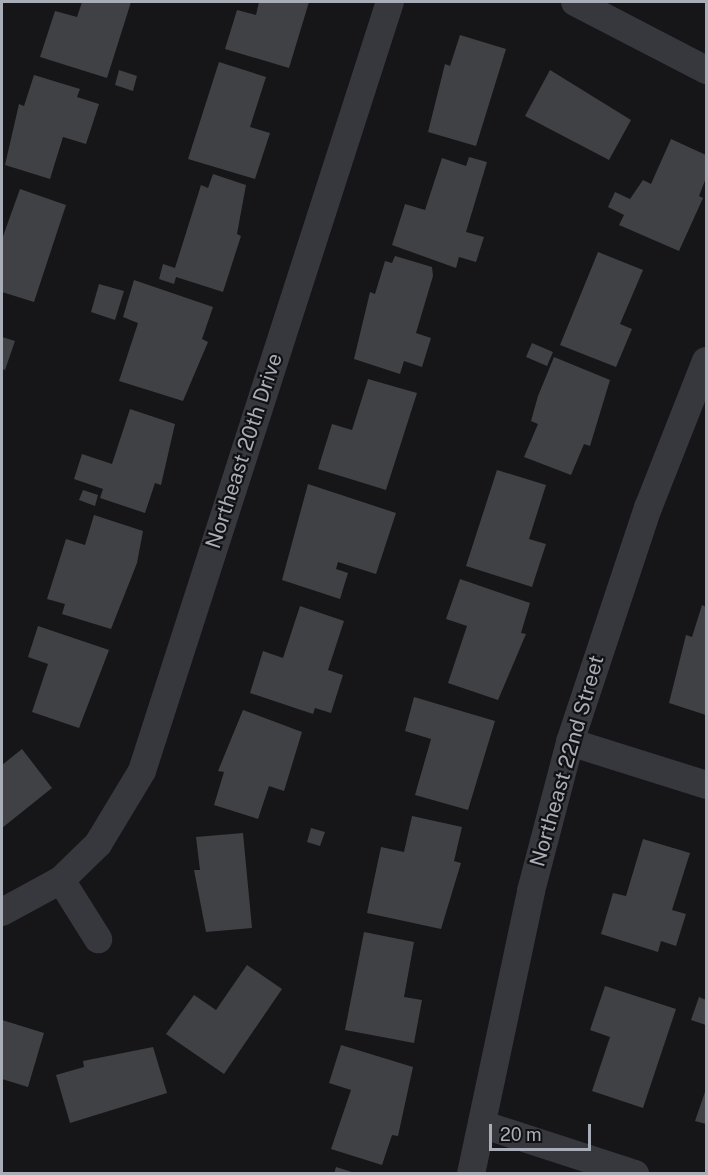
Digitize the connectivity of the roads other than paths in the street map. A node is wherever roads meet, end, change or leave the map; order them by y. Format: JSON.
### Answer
{"nodes":[{"id":1,"x":390,"y":2,"type":"edge"},
{"id":2,"x":575,"y":2,"type":"edge"},
{"id":3,"x":706,"y":70,"type":"edge"},
{"id":4,"x":706,"y":361,"type":"edge"},
{"id":5,"x":570,"y":742,"type":"junction"},
{"id":6,"x":706,"y":785,"type":"edge"},
{"id":7,"x":61,"y":880,"type":"junction"},
{"id":8,"x":2,"y":912,"type":"edge"},
{"id":9,"x":98,"y":939,"type":"dead end"},
{"id":10,"x":484,"y":1125,"type":"junction"},
{"id":11,"x":471,"y":1173,"type":"edge"},
{"id":12,"x":635,"y":1173,"type":"edge"}],
"edges":[{"from":1,"to":7,"type":"street","name":"Northeast 20th Drive"},
{"from":2,"to":3,"type":"street"},
{"from":4,"to":5,"type":"street","name":"Northeast 22nd Street"},
{"from":5,"to":6,"type":"street"},
{"from":5,"to":10,"type":"street","name":"Northeast 22nd Street"},
{"from":7,"to":8,"type":"street","name":"Northeast 20th Drive"},
{"from":7,"to":9,"type":"street"},
{"from":10,"to":11,"type":"street","name":"Northeast 22nd Street"},
{"from":10,"to":12,"type":"street"}]}
